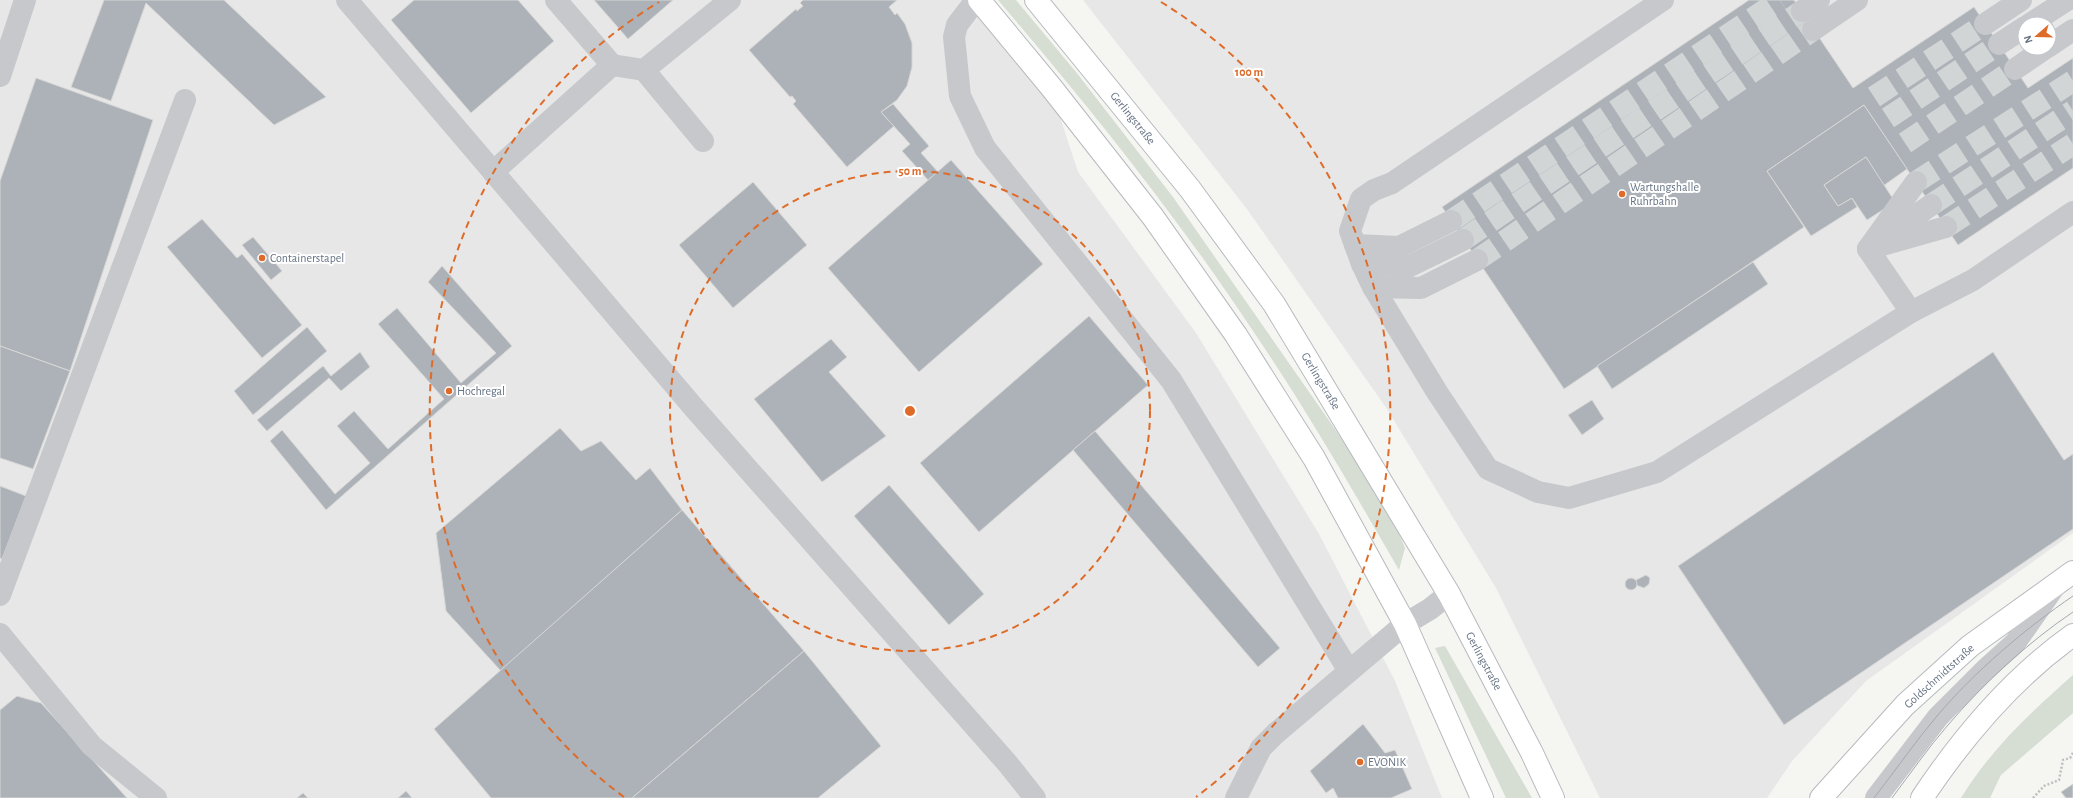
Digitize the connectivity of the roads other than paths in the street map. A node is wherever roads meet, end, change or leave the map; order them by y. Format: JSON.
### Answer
{"nodes":[{"id":1,"x":25,"y":0,"type":"edge"},
{"id":2,"x":347,"y":0,"type":"edge"},
{"id":3,"x":556,"y":0,"type":"edge"},
{"id":4,"x":730,"y":0,"type":"edge"},
{"id":5,"x":978,"y":0,"type":"edge"},
{"id":6,"x":1036,"y":0,"type":"edge"},
{"id":7,"x":1663,"y":0,"type":"edge"},
{"id":8,"x":1858,"y":0,"type":"edge"},
{"id":9,"x":2021,"y":0,"type":"edge"},
{"id":10,"x":2067,"y":0,"type":"edge"},
{"id":11,"x":2042,"y":16,"type":"edge"},
{"id":12,"x":1985,"y":24,"type":"tunnel mouth"},
{"id":13,"x":1813,"y":30,"type":"tunnel mouth"},
{"id":14,"x":2073,"y":30,"type":"edge"},
{"id":15,"x":2017,"y":33,"type":"edge"},
{"id":16,"x":2057,"y":41,"type":"edge"},
{"id":17,"x":1999,"y":44,"type":"tunnel mouth"},
{"id":18,"x":2034,"y":56,"type":"edge"},
{"id":19,"x":612,"y":65,"type":"junction"},
{"id":20,"x":2015,"y":69,"type":"tunnel mouth"},
{"id":21,"x":644,"y":70,"type":"junction"},
{"id":22,"x":0,"y":76,"type":"edge"},
{"id":23,"x":185,"y":100,"type":"dead end"},
{"id":24,"x":703,"y":141,"type":"dead end"},
{"id":25,"x":493,"y":172,"type":"junction"},
{"id":26,"x":1916,"y":182,"type":"tunnel mouth"},
{"id":27,"x":1931,"y":205,"type":"tunnel mouth"},
{"id":28,"x":2073,"y":212,"type":"edge"},
{"id":29,"x":1451,"y":221,"type":"tunnel mouth"},
{"id":30,"x":1946,"y":227,"type":"tunnel mouth"},
{"id":31,"x":1464,"y":240,"type":"tunnel mouth"},
{"id":32,"x":1868,"y":249,"type":"junction"},
{"id":33,"x":1359,"y":255,"type":"junction"},
{"id":34,"x":1477,"y":260,"type":"tunnel mouth"},
{"id":35,"x":1373,"y":287,"type":"junction"},
{"id":36,"x":1911,"y":312,"type":"junction"},
{"id":37,"x":2065,"y":578,"type":"edge"},
{"id":38,"x":1449,"y":594,"type":"junction"},
{"id":39,"x":0,"y":595,"type":"edge"},
{"id":40,"x":1405,"y":624,"type":"junction"},
{"id":41,"x":0,"y":634,"type":"edge"},
{"id":42,"x":2073,"y":635,"type":"edge"},
{"id":43,"x":1349,"y":671,"type":"junction"},
{"id":44,"x":156,"y":798,"type":"edge"},
{"id":45,"x":1035,"y":798,"type":"edge"},
{"id":46,"x":1236,"y":798,"type":"edge"},
{"id":47,"x":1482,"y":798,"type":"edge"},
{"id":48,"x":1552,"y":798,"type":"edge"},
{"id":49,"x":1821,"y":798,"type":"edge"},
{"id":50,"x":1876,"y":798,"type":"edge"},
{"id":51,"x":1922,"y":798,"type":"edge"}],
"edges":[{"from":1,"to":22,"type":"lane"},
{"from":2,"to":25,"type":"lane"},
{"from":3,"to":19,"type":"lane"},
{"from":4,"to":21,"type":"lane"},
{"from":5,"to":40,"type":"main road"},
{"from":5,"to":43,"type":"lane"},
{"from":6,"to":38,"type":"main road","name":"Gerlingstraße"},
{"from":7,"to":33,"type":"lane"},
{"from":8,"to":13,"type":"lane"},
{"from":9,"to":12,"type":"lane"},
{"from":10,"to":11,"type":"lane"},
{"from":14,"to":16,"type":"lane"},
{"from":15,"to":17,"type":"lane"},
{"from":18,"to":20,"type":"lane"},
{"from":19,"to":21,"type":"lane"},
{"from":19,"to":25,"type":"lane"},
{"from":21,"to":24,"type":"lane"},
{"from":23,"to":39,"type":"lane"},
{"from":25,"to":45,"type":"lane"},
{"from":26,"to":32,"type":"lane"},
{"from":27,"to":32,"type":"lane"},
{"from":28,"to":36,"type":"lane"},
{"from":29,"to":33,"type":"lane"},
{"from":30,"to":32,"type":"lane"},
{"from":31,"to":33,"type":"lane"},
{"from":32,"to":36,"type":"lane"},
{"from":33,"to":35,"type":"lane"},
{"from":34,"to":35,"type":"lane"},
{"from":35,"to":36,"type":"lane"},
{"from":37,"to":49,"type":"main road","name":"Goldschmidtstraße"},
{"from":37,"to":50,"type":"lane"},
{"from":38,"to":40,"type":"lane"},
{"from":38,"to":48,"type":"main road","name":"Gerlingstraße"},
{"from":40,"to":43,"type":"lane"},
{"from":40,"to":47,"type":"main road"},
{"from":41,"to":44,"type":"lane"},
{"from":42,"to":51,"type":"main road"},
{"from":43,"to":46,"type":"lane"}]}
